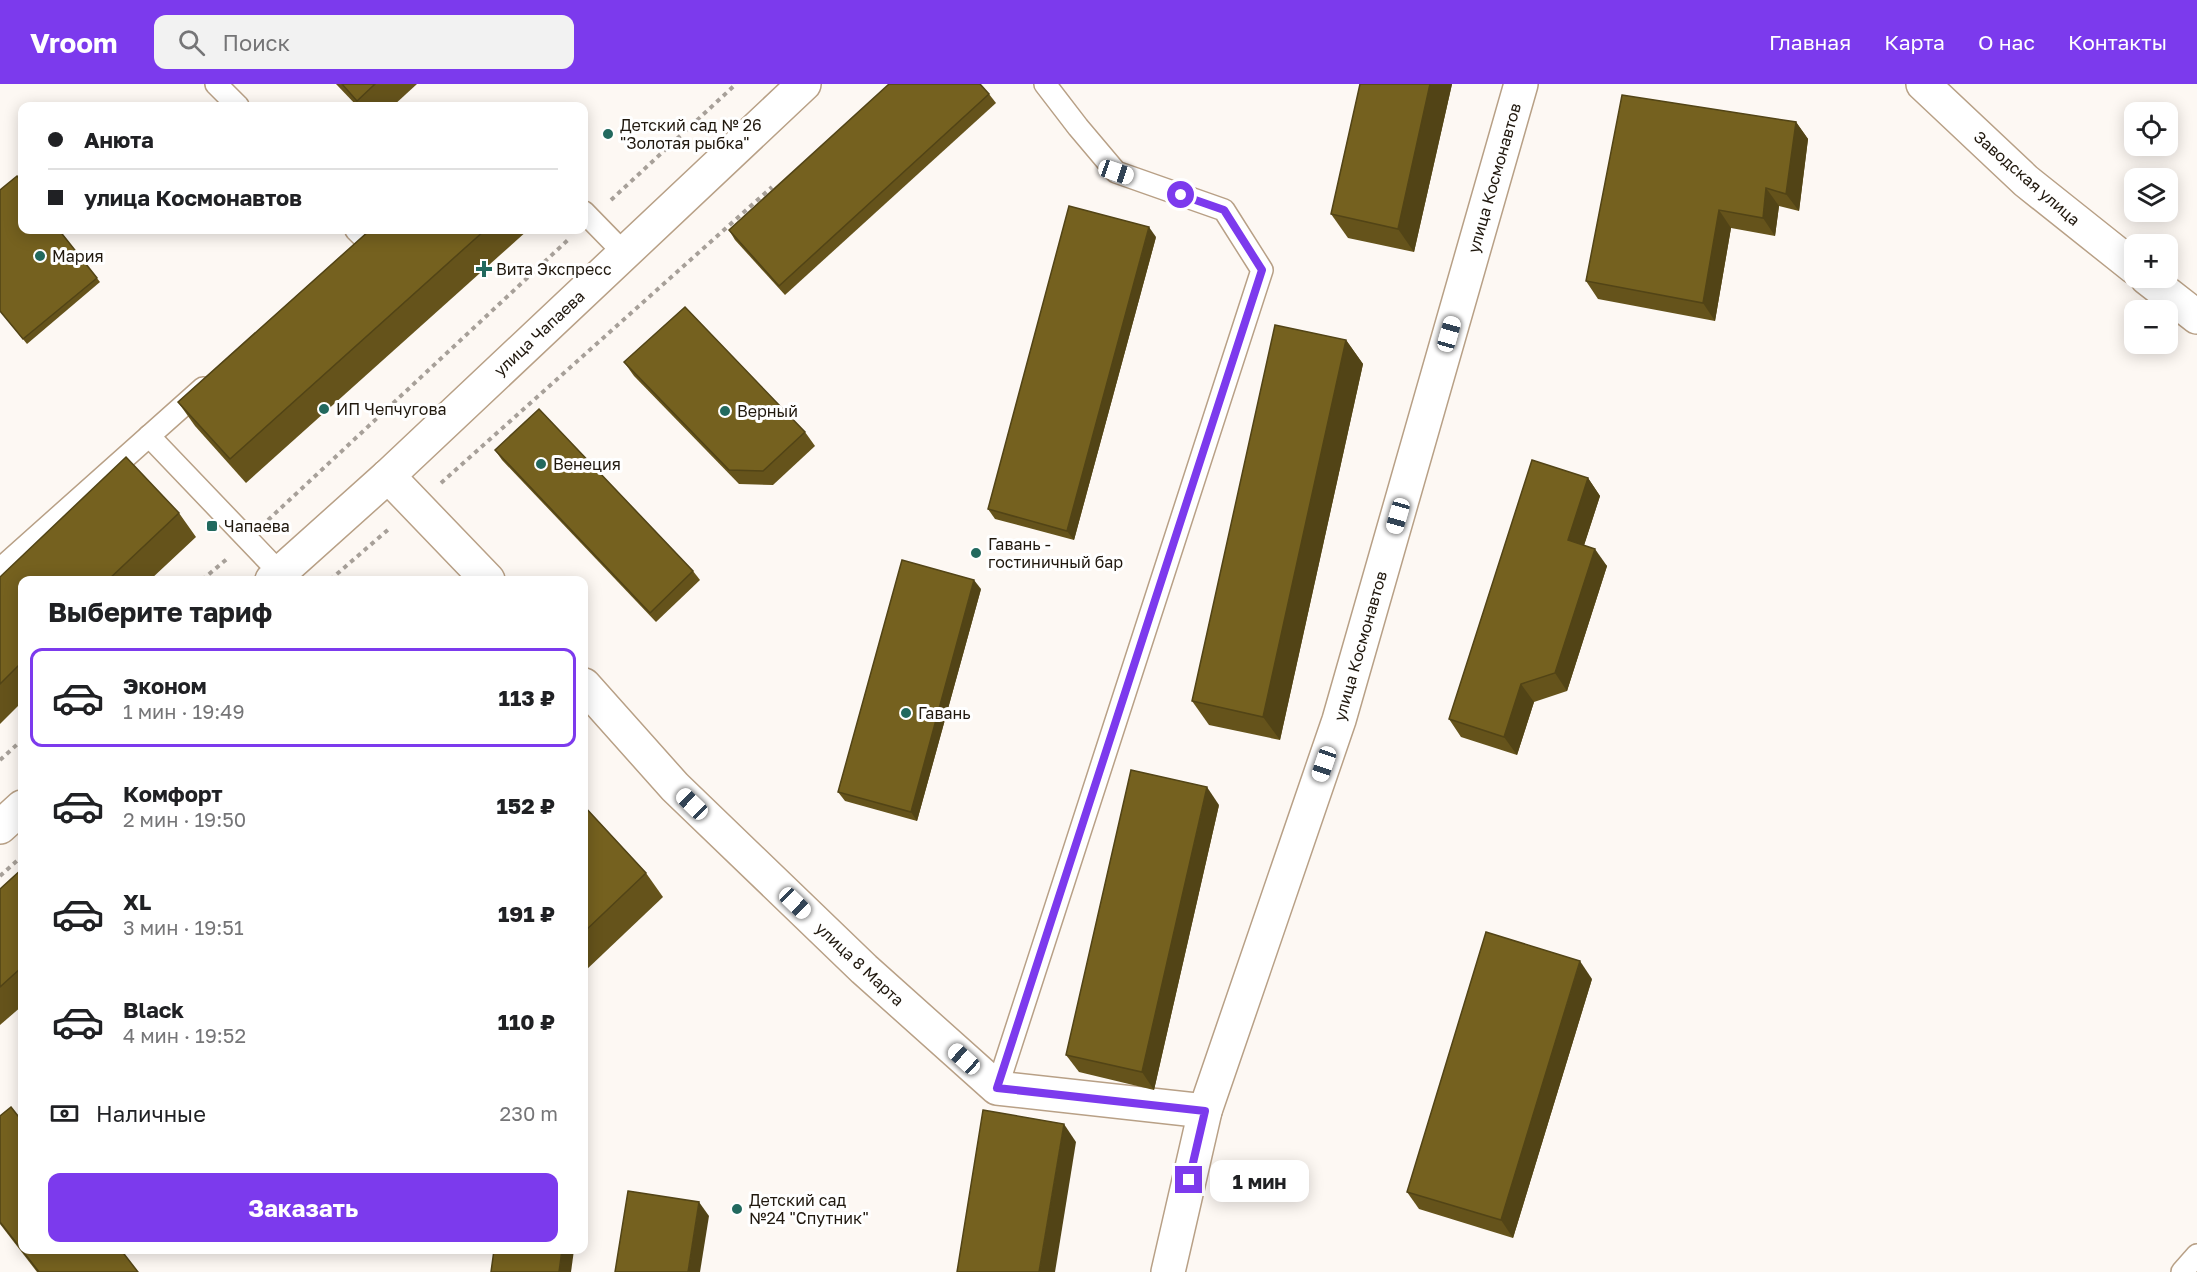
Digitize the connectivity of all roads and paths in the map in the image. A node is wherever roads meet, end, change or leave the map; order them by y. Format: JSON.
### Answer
{"nodes":[{"id":1,"x":216,"y":84,"type":"edge"},
{"id":2,"x":736,"y":84,"type":"edge"},
{"id":3,"x":804,"y":84,"type":"edge"},
{"id":4,"x":1045,"y":84,"type":"edge"},
{"id":5,"x":1521,"y":84,"type":"edge"},
{"id":6,"x":1923,"y":84,"type":"edge"},
{"id":7,"x":234,"y":102,"type":"edge"},
{"id":8,"x":772,"y":187,"type":"edge"},
{"id":9,"x":588,"y":215,"type":"edge"},
{"id":10,"x":588,"y":217,"type":"edge"},
{"id":11,"x":368,"y":234,"type":"edge"},
{"id":12,"x":570,"y":238,"type":"dead end"},
{"id":13,"x":624,"y":253,"type":"junction"},
{"id":14,"x":350,"y":257,"type":"edge"},
{"id":15,"x":2124,"y":259,"type":"edge"},
{"id":16,"x":2161,"y":288,"type":"edge"},
{"id":17,"x":2197,"y":317,"type":"edge"},
{"id":18,"x":219,"y":374,"type":"edge"},
{"id":19,"x":149,"y":436,"type":"junction"},
{"id":20,"x":388,"y":476,"type":"junction"},
{"id":21,"x":416,"y":505,"type":"junction"},
{"id":22,"x":248,"y":539,"type":"junction"},
{"id":23,"x":0,"y":569,"type":"edge"},
{"id":24,"x":206,"y":576,"type":"edge"},
{"id":25,"x":275,"y":576,"type":"edge"},
{"id":26,"x":277,"y":576,"type":"edge"},
{"id":27,"x":335,"y":576,"type":"edge"},
{"id":28,"x":484,"y":576,"type":"edge"},
{"id":29,"x":588,"y":689,"type":"edge"},
{"id":30,"x":18,"y":744,"type":"edge"},
{"id":31,"x":0,"y":760,"type":"edge"},
{"id":32,"x":18,"y":811,"type":"edge"},
{"id":33,"x":0,"y":828,"type":"edge"},
{"id":34,"x":18,"y":859,"type":"edge"},
{"id":35,"x":0,"y":876,"type":"edge"},
{"id":36,"x":997,"y":1088,"type":"junction"},
{"id":37,"x":1205,"y":1111,"type":"junction"},
{"id":38,"x":2197,"y":1255,"type":"edge"},
{"id":39,"x":1168,"y":1272,"type":"edge"},
{"id":40,"x":2182,"y":1272,"type":"edge"}],
"edges":[{"from":1,"to":7,"type":"lane"},
{"from":2,"to":9,"type":"path"},
{"from":3,"to":13,"type":"street","name":"улица Чапаева"},
{"from":4,"to":36,"type":"lane"},
{"from":5,"to":37,"type":"street","name":"улица Космонавтов"},
{"from":6,"to":15,"type":"street","name":"Заводская улица"},
{"from":8,"to":21,"type":"path"},
{"from":10,"to":13,"type":"lane"},
{"from":11,"to":14,"type":"lane"},
{"from":12,"to":22,"type":"path"},
{"from":13,"to":20,"type":"street","name":"улица Чапаева"},
{"from":16,"to":17,"type":"street"},
{"from":18,"to":19,"type":"lane"},
{"from":19,"to":22,"type":"lane"},
{"from":19,"to":23,"type":"lane"},
{"from":20,"to":21,"type":"street"},
{"from":20,"to":26,"type":"street","name":"улица Чапаева"},
{"from":21,"to":27,"type":"path"},
{"from":21,"to":28,"type":"street"},
{"from":22,"to":24,"type":"path"},
{"from":22,"to":25,"type":"lane"},
{"from":29,"to":36,"type":"street","name":"улица 8 Марта"},
{"from":30,"to":31,"type":"path"},
{"from":32,"to":33,"type":"street"},
{"from":34,"to":35,"type":"path"},
{"from":36,"to":37,"type":"street"},
{"from":37,"to":39,"type":"street","name":"улица Космонавтов"},
{"from":38,"to":40,"type":"lane"}]}
